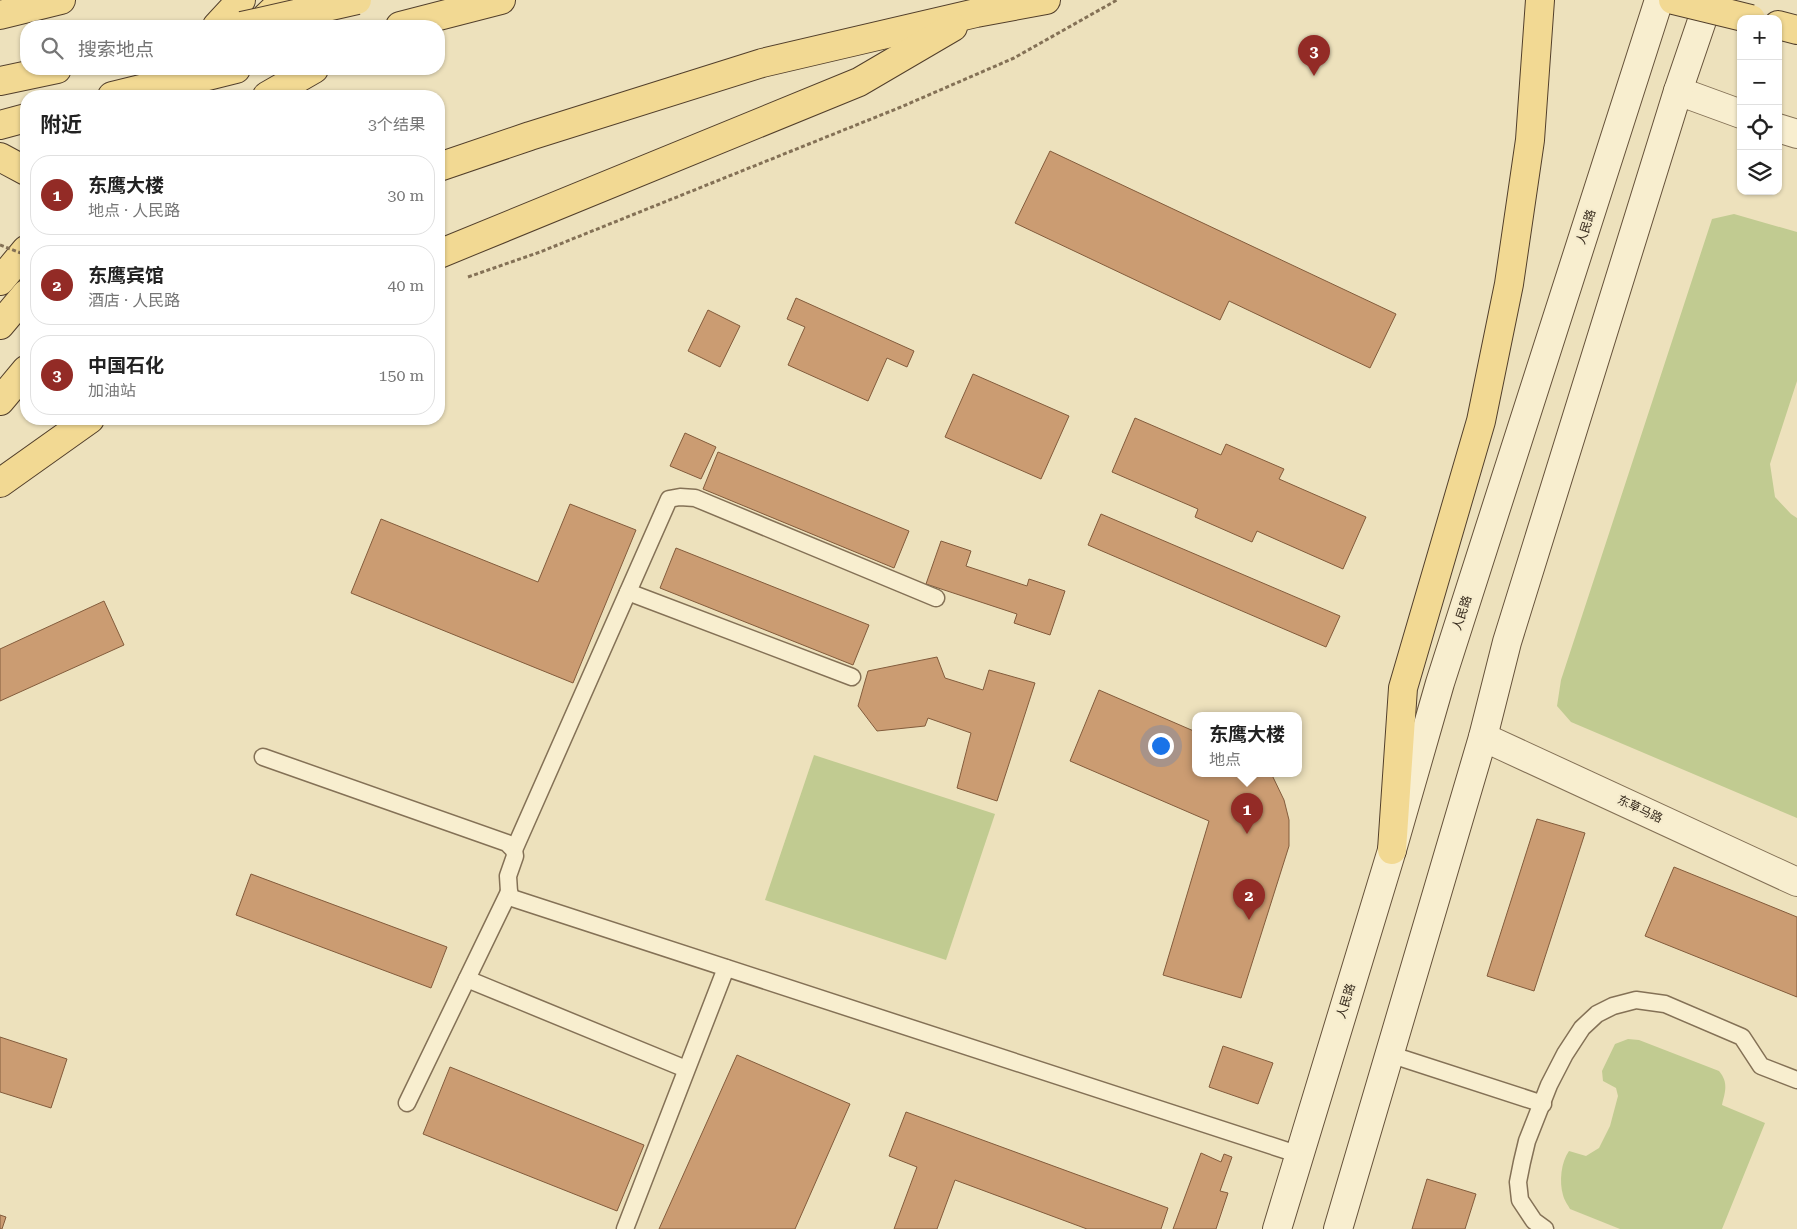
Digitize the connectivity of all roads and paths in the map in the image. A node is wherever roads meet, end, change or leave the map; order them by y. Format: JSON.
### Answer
{"nodes":[{"id":1,"x":61,"y":0,"type":"edge"},
{"id":2,"x":241,"y":0,"type":"edge"},
{"id":3,"x":284,"y":0,"type":"edge"},
{"id":4,"x":357,"y":0,"type":"edge"},
{"id":5,"x":501,"y":0,"type":"edge"},
{"id":6,"x":1046,"y":0,"type":"edge"},
{"id":7,"x":1117,"y":0,"type":"edge"},
{"id":8,"x":1540,"y":0,"type":"edge"},
{"id":9,"x":1659,"y":0,"type":"edge"},
{"id":10,"x":1673,"y":0,"type":"edge"},
{"id":11,"x":1709,"y":0,"type":"edge"},
{"id":12,"x":976,"y":13,"type":"junction"},
{"id":13,"x":0,"y":15,"type":"edge"},
{"id":14,"x":1737,"y":16,"type":"edge"},
{"id":15,"x":223,"y":20,"type":"edge"},
{"id":16,"x":263,"y":20,"type":"edge"},
{"id":17,"x":269,"y":20,"type":"edge"},
{"id":18,"x":423,"y":20,"type":"edge"},
{"id":19,"x":1782,"y":26,"type":"edge"},
{"id":20,"x":1797,"y":30,"type":"edge"},
{"id":21,"x":28,"y":75,"type":"edge"},
{"id":22,"x":219,"y":75,"type":"edge"},
{"id":23,"x":304,"y":75,"type":"edge"},
{"id":24,"x":0,"y":81,"type":"edge"},
{"id":25,"x":202,"y":81,"type":"edge"},
{"id":26,"x":165,"y":83,"type":"edge"},
{"id":27,"x":136,"y":90,"type":"edge"},
{"id":28,"x":277,"y":90,"type":"edge"},
{"id":29,"x":1678,"y":91,"type":"junction"},
{"id":30,"x":1737,"y":113,"type":"edge"},
{"id":31,"x":20,"y":120,"type":"edge"},
{"id":32,"x":0,"y":125,"type":"edge"},
{"id":33,"x":1782,"y":129,"type":"edge"},
{"id":34,"x":1797,"y":134,"type":"edge"},
{"id":35,"x":0,"y":157,"type":"edge"},
{"id":36,"x":445,"y":166,"type":"edge"},
{"id":37,"x":20,"y":168,"type":"edge"},
{"id":38,"x":0,"y":245,"type":"edge"},
{"id":39,"x":445,"y":252,"type":"edge"},
{"id":40,"x":20,"y":253,"type":"edge"},
{"id":41,"x":20,"y":257,"type":"edge"},
{"id":42,"x":466,"y":278,"type":"dead end"},
{"id":43,"x":0,"y":281,"type":"edge"},
{"id":44,"x":20,"y":301,"type":"edge"},
{"id":45,"x":0,"y":326,"type":"edge"},
{"id":46,"x":20,"y":377,"type":"edge"},
{"id":47,"x":0,"y":401,"type":"edge"},
{"id":48,"x":82,"y":425,"type":"edge"},
{"id":49,"x":0,"y":484,"type":"edge"},
{"id":50,"x":628,"y":592,"type":"junction"},
{"id":51,"x":936,"y":598,"type":"dead end"},
{"id":52,"x":852,"y":676,"type":"dead end"},
{"id":53,"x":1483,"y":737,"type":"junction"},
{"id":54,"x":263,"y":757,"type":"dead end"},
{"id":55,"x":514,"y":850,"type":"junction"},
{"id":56,"x":1392,"y":850,"type":"junction"},
{"id":57,"x":1797,"y":882,"type":"edge"},
{"id":58,"x":509,"y":892,"type":"junction"},
{"id":59,"x":726,"y":968,"type":"junction"},
{"id":60,"x":467,"y":979,"type":"junction"},
{"id":61,"x":1389,"y":1054,"type":"junction"},
{"id":62,"x":686,"y":1069,"type":"junction"},
{"id":63,"x":1797,"y":1080,"type":"edge"},
{"id":64,"x":407,"y":1103,"type":"dead end"},
{"id":65,"x":1543,"y":1104,"type":"junction"},
{"id":66,"x":1300,"y":1155,"type":"junction"},
{"id":67,"x":625,"y":1229,"type":"edge"},
{"id":68,"x":1277,"y":1229,"type":"edge"},
{"id":69,"x":1338,"y":1229,"type":"edge"},
{"id":70,"x":1545,"y":1229,"type":"edge"}],
"edges":[{"from":1,"to":13,"type":"main road"},
{"from":2,"to":15,"type":"main road"},
{"from":3,"to":16,"type":"main road"},
{"from":4,"to":17,"type":"main road","bridge":true},
{"from":5,"to":18,"type":"main road"},
{"from":6,"to":12,"type":"main road"},
{"from":7,"to":42,"type":"path"},
{"from":8,"to":56,"type":"main road"},
{"from":9,"to":56,"type":"main road","name":"人民路"},
{"from":10,"to":14,"type":"main road","bridge":true},
{"from":11,"to":29,"type":"main road"},
{"from":12,"to":36,"type":"main road"},
{"from":12,"to":39,"type":"main road"},
{"from":19,"to":20,"type":"main road"},
{"from":21,"to":24,"type":"main road"},
{"from":22,"to":25,"type":"main road"},
{"from":23,"to":28,"type":"main road"},
{"from":25,"to":26,"type":"main road"},
{"from":26,"to":27,"type":"main road"},
{"from":29,"to":30,"type":"main road"},
{"from":29,"to":53,"type":"main road"},
{"from":31,"to":32,"type":"main road"},
{"from":33,"to":34,"type":"main road"},
{"from":35,"to":37,"type":"main road"},
{"from":38,"to":40,"type":"path","bridge":true},
{"from":41,"to":43,"type":"main road"},
{"from":44,"to":45,"type":"main road"},
{"from":46,"to":47,"type":"main road"},
{"from":48,"to":49,"type":"main road"},
{"from":50,"to":51,"type":"lane"},
{"from":50,"to":52,"type":"lane"},
{"from":50,"to":55,"type":"lane"},
{"from":53,"to":57,"type":"main road","name":"东草马路"},
{"from":53,"to":61,"type":"main road"},
{"from":54,"to":55,"type":"lane"},
{"from":55,"to":58,"type":"lane"},
{"from":56,"to":66,"type":"main road","name":"人民路"},
{"from":58,"to":59,"type":"lane"},
{"from":58,"to":60,"type":"lane"},
{"from":59,"to":62,"type":"lane"},
{"from":59,"to":66,"type":"lane"},
{"from":60,"to":62,"type":"lane"},
{"from":60,"to":64,"type":"lane"},
{"from":61,"to":65,"type":"lane"},
{"from":61,"to":69,"type":"main road"},
{"from":62,"to":67,"type":"lane"},
{"from":63,"to":65,"type":"lane"},
{"from":65,"to":70,"type":"lane"},
{"from":66,"to":68,"type":"main road","name":"人民路"}]}
